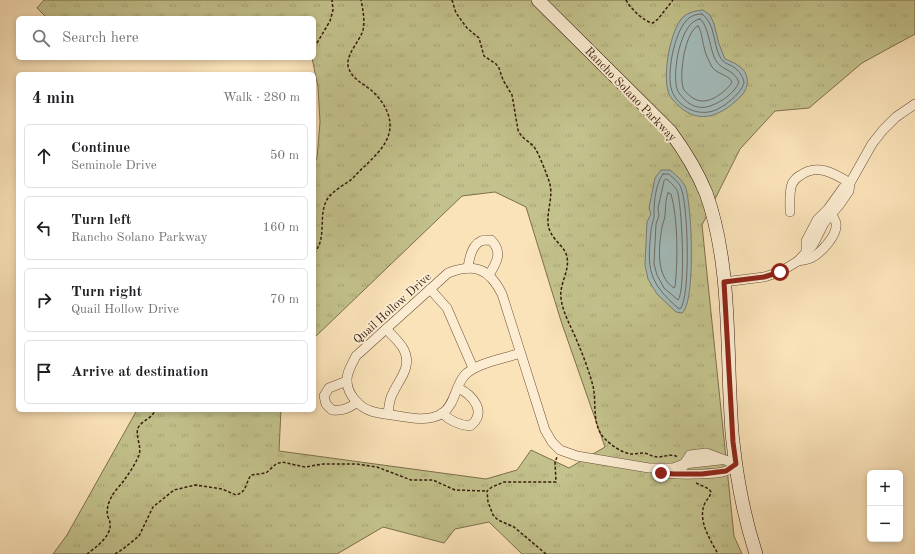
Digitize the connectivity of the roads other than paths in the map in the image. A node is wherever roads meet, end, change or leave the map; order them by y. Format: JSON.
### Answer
{"nodes":[{"id":1,"x":538,"y":0,"type":"edge"},
{"id":2,"x":915,"y":104,"type":"edge"},
{"id":3,"x":850,"y":183,"type":"junction"},
{"id":4,"x":790,"y":212,"type":"dead end"},
{"id":5,"x":832,"y":214,"type":"junction"},
{"id":6,"x":806,"y":251,"type":"junction"},
{"id":7,"x":798,"y":261,"type":"junction"},
{"id":8,"x":468,"y":268,"type":"junction"},
{"id":9,"x":489,"y":275,"type":"junction"},
{"id":10,"x":724,"y":282,"type":"junction"},
{"id":11,"x":430,"y":289,"type":"junction"},
{"id":12,"x":386,"y":328,"type":"junction"},
{"id":13,"x":520,"y":353,"type":"junction"},
{"id":14,"x":473,"y":368,"type":"junction"},
{"id":15,"x":347,"y":381,"type":"junction"},
{"id":16,"x":458,"y":388,"type":"junction"},
{"id":17,"x":357,"y":402,"type":"junction"},
{"id":18,"x":442,"y":413,"type":"junction"},
{"id":19,"x":388,"y":414,"type":"junction"},
{"id":20,"x":730,"y":462,"type":"junction"},
{"id":21,"x":684,"y":464,"type":"junction"},
{"id":22,"x":649,"y":468,"type":"junction"},
{"id":23,"x":689,"y":474,"type":"junction"},
{"id":24,"x":756,"y":554,"type":"edge"}],
"edges":[{"from":1,"to":10,"type":"street","name":"Rancho Solano Parkway"},
{"from":2,"to":3,"type":"street"},
{"from":3,"to":4,"type":"street"},
{"from":3,"to":5,"type":"street"},
{"from":3,"to":6,"type":"street"},
{"from":5,"to":6,"type":"street"},
{"from":5,"to":7,"type":"street"},
{"from":6,"to":7,"type":"street"},
{"from":7,"to":10,"type":"street"},
{"from":8,"to":9,"type":"street"},
{"from":8,"to":9,"type":"street"},
{"from":8,"to":11,"type":"street","name":"Quail Hollow Drive"},
{"from":9,"to":13,"type":"street"},
{"from":10,"to":20,"type":"street","name":"Rancho Solano Parkway"},
{"from":11,"to":12,"type":"street","name":"Quail Hollow Drive"},
{"from":11,"to":14,"type":"street"},
{"from":12,"to":15,"type":"street","name":"Quail Hollow Drive"},
{"from":12,"to":19,"type":"street"},
{"from":13,"to":14,"type":"street"},
{"from":13,"to":22,"type":"street"},
{"from":14,"to":16,"type":"street"},
{"from":15,"to":17,"type":"street"},
{"from":15,"to":17,"type":"street"},
{"from":16,"to":18,"type":"street"},
{"from":16,"to":18,"type":"street"},
{"from":17,"to":19,"type":"street"},
{"from":18,"to":19,"type":"street"},
{"from":20,"to":21,"type":"street"},
{"from":20,"to":23,"type":"street"},
{"from":20,"to":24,"type":"street","name":"Rancho Solano Parkway"},
{"from":21,"to":22,"type":"street"},
{"from":21,"to":23,"type":"street"},
{"from":22,"to":23,"type":"street"}]}
